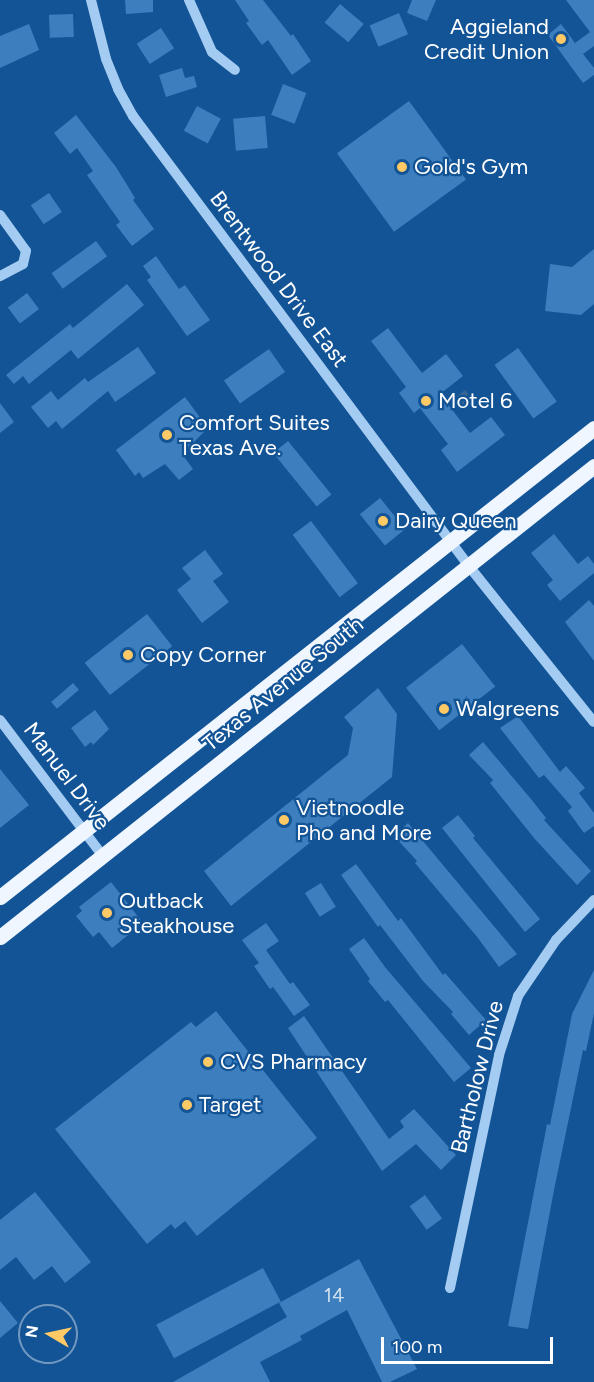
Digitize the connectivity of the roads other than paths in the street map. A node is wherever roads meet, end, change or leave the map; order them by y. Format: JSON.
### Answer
{"nodes":[{"id":1,"x":91,"y":0,"type":"edge"},
{"id":2,"x":189,"y":0,"type":"edge"},
{"id":3,"x":235,"y":70,"type":"dead end"},
{"id":4,"x":0,"y":215,"type":"edge"},
{"id":5,"x":0,"y":276,"type":"edge"},
{"id":6,"x":594,"y":428,"type":"edge"},
{"id":7,"x":594,"y":466,"type":"edge"},
{"id":8,"x":452,"y":542,"type":"junction"},
{"id":9,"x":468,"y":565,"type":"junction"},
{"id":10,"x":0,"y":720,"type":"edge"},
{"id":11,"x":594,"y":722,"type":"edge"},
{"id":12,"x":84,"y":831,"type":"junction"},
{"id":13,"x":102,"y":855,"type":"junction"},
{"id":14,"x":0,"y":897,"type":"edge"},
{"id":15,"x":594,"y":900,"type":"edge"},
{"id":16,"x":0,"y":937,"type":"edge"},
{"id":17,"x":450,"y":1288,"type":"dead end"}],
"edges":[{"from":1,"to":8,"type":"street","name":"Brentwood Drive East"},
{"from":2,"to":3,"type":"street"},
{"from":4,"to":5,"type":"street"},
{"from":6,"to":8,"type":"main road","name":"Texas Avenue South"},
{"from":7,"to":9,"type":"main road","name":"Texas Avenue South"},
{"from":8,"to":9,"type":"street","name":"Brentwood Drive East"},
{"from":8,"to":12,"type":"main road","name":"Texas Avenue South"},
{"from":9,"to":11,"type":"street","name":"Brentwood Drive East"},
{"from":9,"to":13,"type":"main road","name":"Texas Avenue South"},
{"from":10,"to":12,"type":"street","name":"Manuel Drive"},
{"from":12,"to":13,"type":"street","name":"Manuel Drive"},
{"from":12,"to":14,"type":"main road","name":"Texas Avenue South"},
{"from":13,"to":16,"type":"main road","name":"Texas Avenue South"},
{"from":15,"to":17,"type":"street","name":"Bartholow Drive"}]}
